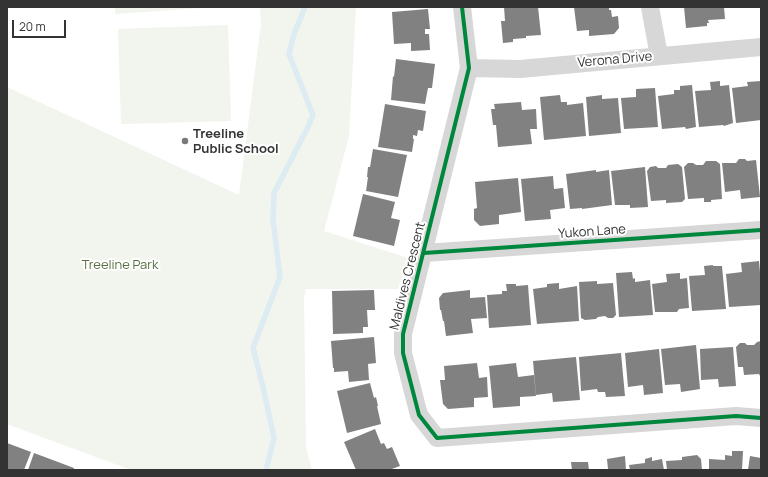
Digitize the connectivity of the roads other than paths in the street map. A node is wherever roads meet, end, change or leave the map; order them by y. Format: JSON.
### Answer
{"nodes":[{"id":1,"x":462,"y":7,"type":"edge"},
{"id":2,"x":650,"y":7,"type":"edge"},
{"id":3,"x":761,"y":46,"type":"edge"},
{"id":4,"x":659,"y":56,"type":"junction"},
{"id":5,"x":469,"y":68,"type":"junction"},
{"id":6,"x":761,"y":230,"type":"edge"},
{"id":7,"x":424,"y":253,"type":"junction"},
{"id":8,"x":761,"y":418,"type":"edge"}],
"edges":[{"from":1,"to":5,"type":"street","name":"Maldives Crescent"},
{"from":2,"to":4,"type":"street"},
{"from":3,"to":4,"type":"street","name":"Verona Drive"},
{"from":4,"to":5,"type":"street","name":"Verona Drive"},
{"from":5,"to":7,"type":"street","name":"Maldives Crescent"},
{"from":6,"to":7,"type":"street","name":"Yukon Lane"},
{"from":7,"to":8,"type":"street","name":"Maldives Crescent"}]}
